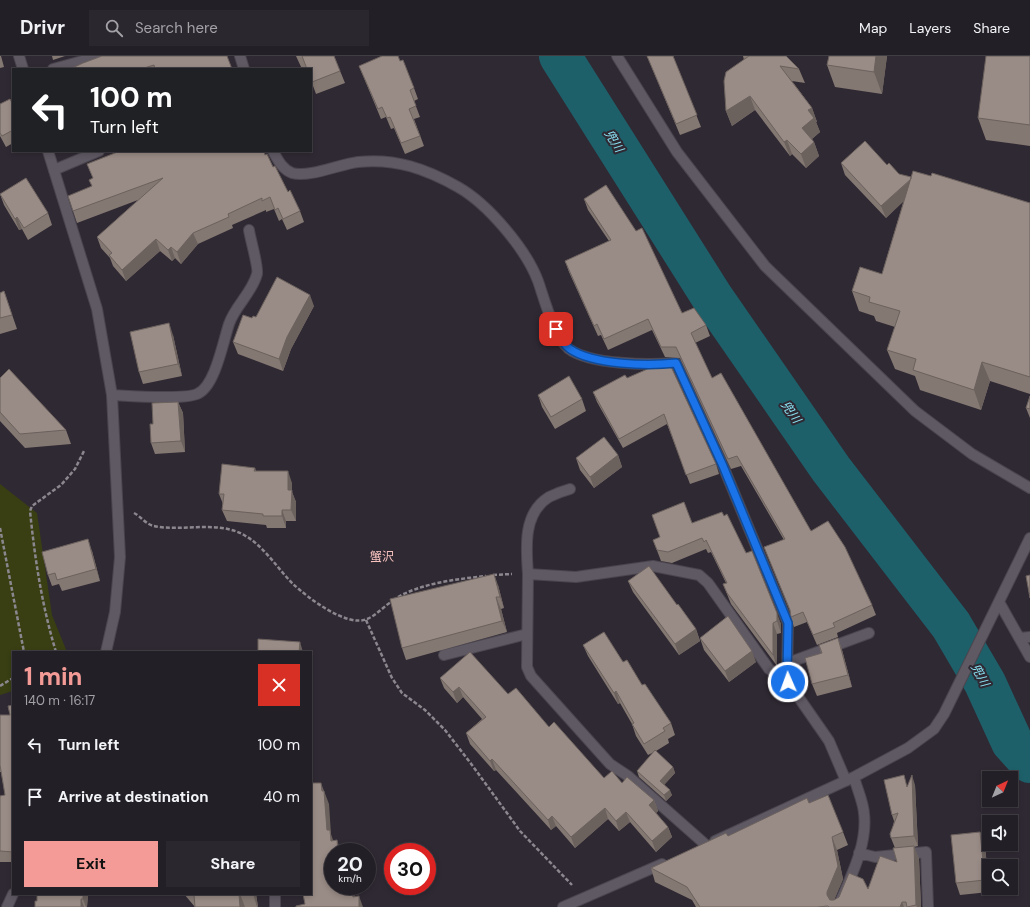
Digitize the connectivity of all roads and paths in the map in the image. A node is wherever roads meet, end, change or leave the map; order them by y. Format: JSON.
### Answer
{"nodes":[{"id":1,"x":19,"y":56,"type":"edge"},
{"id":2,"x":101,"y":56,"type":"edge"},
{"id":3,"x":240,"y":56,"type":"edge"},
{"id":4,"x":617,"y":56,"type":"edge"},
{"id":5,"x":23,"y":68,"type":"edge"},
{"id":6,"x":57,"y":68,"type":"edge"},
{"id":7,"x":244,"y":68,"type":"edge"},
{"id":8,"x":48,"y":152,"type":"edge"},
{"id":9,"x":98,"y":152,"type":"edge"},
{"id":10,"x":274,"y":152,"type":"edge"},
{"id":11,"x":54,"y":170,"type":"junction"},
{"id":12,"x":249,"y":230,"type":"dead end"},
{"id":13,"x":112,"y":395,"type":"junction"},
{"id":14,"x":84,"y":451,"type":"dead end"},
{"id":15,"x":1030,"y":488,"type":"edge"},
{"id":16,"x":570,"y":489,"type":"dead end"},
{"id":17,"x":119,"y":502,"type":"junction"},
{"id":18,"x":0,"y":528,"type":"edge"},
{"id":19,"x":1030,"y":538,"type":"edge"},
{"id":20,"x":528,"y":574,"type":"junction"},
{"id":21,"x":999,"y":602,"type":"junction"},
{"id":22,"x":366,"y":620,"type":"junction"},
{"id":23,"x":869,"y":632,"type":"dead end"},
{"id":24,"x":527,"y":634,"type":"junction"},
{"id":25,"x":1030,"y":637,"type":"edge"},
{"id":26,"x":1020,"y":638,"type":"junction"},
{"id":27,"x":24,"y":651,"type":"edge"},
{"id":28,"x":56,"y":651,"type":"edge"},
{"id":29,"x":106,"y":651,"type":"edge"},
{"id":30,"x":444,"y":654,"type":"dead end"},
{"id":31,"x":1030,"y":657,"type":"edge"},
{"id":32,"x":788,"y":663,"type":"junction"},
{"id":33,"x":787,"y":675,"type":"junction"},
{"id":34,"x":12,"y":679,"type":"edge"},
{"id":35,"x":0,"y":686,"type":"edge"},
{"id":36,"x":850,"y":779,"type":"junction"},
{"id":37,"x":859,"y":853,"type":"junction"},
{"id":38,"x":670,"y":860,"type":"edge"},
{"id":39,"x":13,"y":895,"type":"edge"},
{"id":40,"x":275,"y":895,"type":"edge"},
{"id":41,"x":584,"y":897,"type":"junction"},
{"id":42,"x":8,"y":907,"type":"edge"},
{"id":43,"x":275,"y":907,"type":"edge"},
{"id":44,"x":563,"y":907,"type":"edge"},
{"id":45,"x":838,"y":907,"type":"edge"},
{"id":46,"x":928,"y":907,"type":"edge"}],
"edges":[{"from":1,"to":5,"type":"street"},
{"from":2,"to":6,"type":"street"},
{"from":3,"to":7,"type":"street"},
{"from":4,"to":15,"type":"street"},
{"from":8,"to":11,"type":"street"},
{"from":9,"to":11,"type":"street"},
{"from":10,"to":32,"type":"street"},
{"from":11,"to":13,"type":"street"},
{"from":12,"to":13,"type":"street"},
{"from":13,"to":17,"type":"street"},
{"from":14,"to":28,"type":"path"},
{"from":16,"to":20,"type":"street"},
{"from":17,"to":22,"type":"path"},
{"from":17,"to":29,"type":"street"},
{"from":18,"to":27,"type":"path"},
{"from":19,"to":21,"type":"street"},
{"from":20,"to":22,"type":"path"},
{"from":20,"to":24,"type":"street"},
{"from":20,"to":33,"type":"street"},
{"from":21,"to":26,"type":"street"},
{"from":21,"to":36,"type":"street"},
{"from":22,"to":41,"type":"path"},
{"from":23,"to":32,"type":"street"},
{"from":24,"to":30,"type":"street"},
{"from":24,"to":36,"type":"street"},
{"from":25,"to":26,"type":"street"},
{"from":26,"to":31,"type":"street"},
{"from":32,"to":33,"type":"street"},
{"from":33,"to":36,"type":"street"},
{"from":34,"to":35,"type":"path"},
{"from":36,"to":37,"type":"street"},
{"from":37,"to":45,"type":"street"},
{"from":37,"to":46,"type":"street"},
{"from":38,"to":41,"type":"street"},
{"from":39,"to":42,"type":"street"},
{"from":40,"to":43,"type":"street"},
{"from":41,"to":44,"type":"street"}]}
